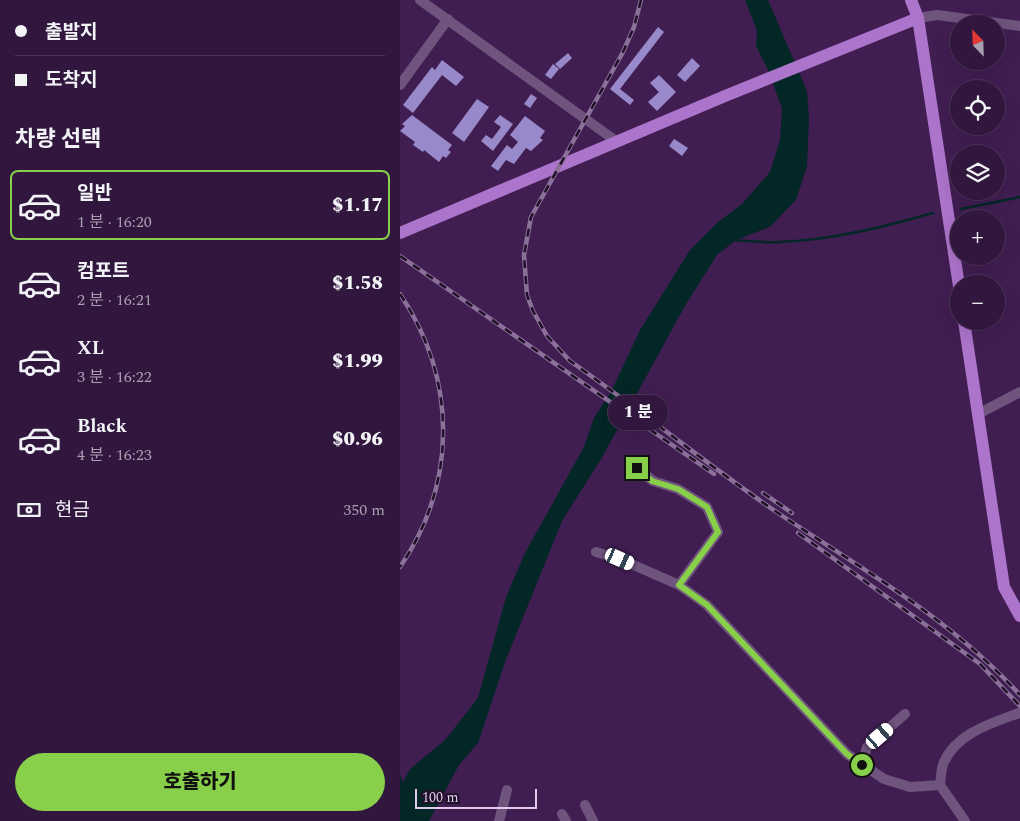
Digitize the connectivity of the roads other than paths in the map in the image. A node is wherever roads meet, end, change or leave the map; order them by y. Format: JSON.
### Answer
{"nodes":[{"id":1,"x":420,"y":0,"type":"edge"},
{"id":2,"x":911,"y":0,"type":"edge"},
{"id":3,"x":918,"y":18,"type":"junction"},
{"id":4,"x":448,"y":19,"type":"junction"},
{"id":5,"x":1020,"y":26,"type":"edge"},
{"id":6,"x":400,"y":85,"type":"edge"},
{"id":7,"x":616,"y":141,"type":"junction"},
{"id":8,"x":400,"y":233,"type":"edge"},
{"id":9,"x":957,"y":275,"type":"edge"},
{"id":10,"x":965,"y":330,"type":"edge"},
{"id":11,"x":1020,"y":392,"type":"edge"},
{"id":12,"x":978,"y":414,"type":"junction"},
{"id":13,"x":637,"y":468,"type":"dead end"},
{"id":14,"x":596,"y":552,"type":"dead end"},
{"id":15,"x":679,"y":585,"type":"junction"},
{"id":16,"x":1020,"y":616,"type":"edge"},
{"id":17,"x":1019,"y":713,"type":"edge"},
{"id":18,"x":905,"y":714,"type":"dead end"},
{"id":19,"x":862,"y":765,"type":"junction"},
{"id":20,"x":940,"y":785,"type":"junction"},
{"id":21,"x":507,"y":790,"type":"dead end"},
{"id":22,"x":585,"y":805,"type":"dead end"},
{"id":23,"x":499,"y":821,"type":"edge"},
{"id":24,"x":593,"y":821,"type":"edge"},
{"id":25,"x":965,"y":821,"type":"edge"}],
"edges":[{"from":1,"to":4,"type":"street"},
{"from":2,"to":3,"type":"main road"},
{"from":3,"to":5,"type":"street"},
{"from":3,"to":7,"type":"main road"},
{"from":3,"to":9,"type":"main road"},
{"from":4,"to":6,"type":"street"},
{"from":4,"to":7,"type":"street"},
{"from":7,"to":8,"type":"main road"},
{"from":10,"to":12,"type":"main road"},
{"from":11,"to":12,"type":"street"},
{"from":12,"to":16,"type":"main road"},
{"from":13,"to":15,"type":"street"},
{"from":14,"to":15,"type":"street"},
{"from":15,"to":19,"type":"street"},
{"from":17,"to":20,"type":"street"},
{"from":18,"to":19,"type":"street"},
{"from":19,"to":20,"type":"street"},
{"from":20,"to":25,"type":"street"},
{"from":21,"to":23,"type":"street"},
{"from":22,"to":24,"type":"street"}]}
